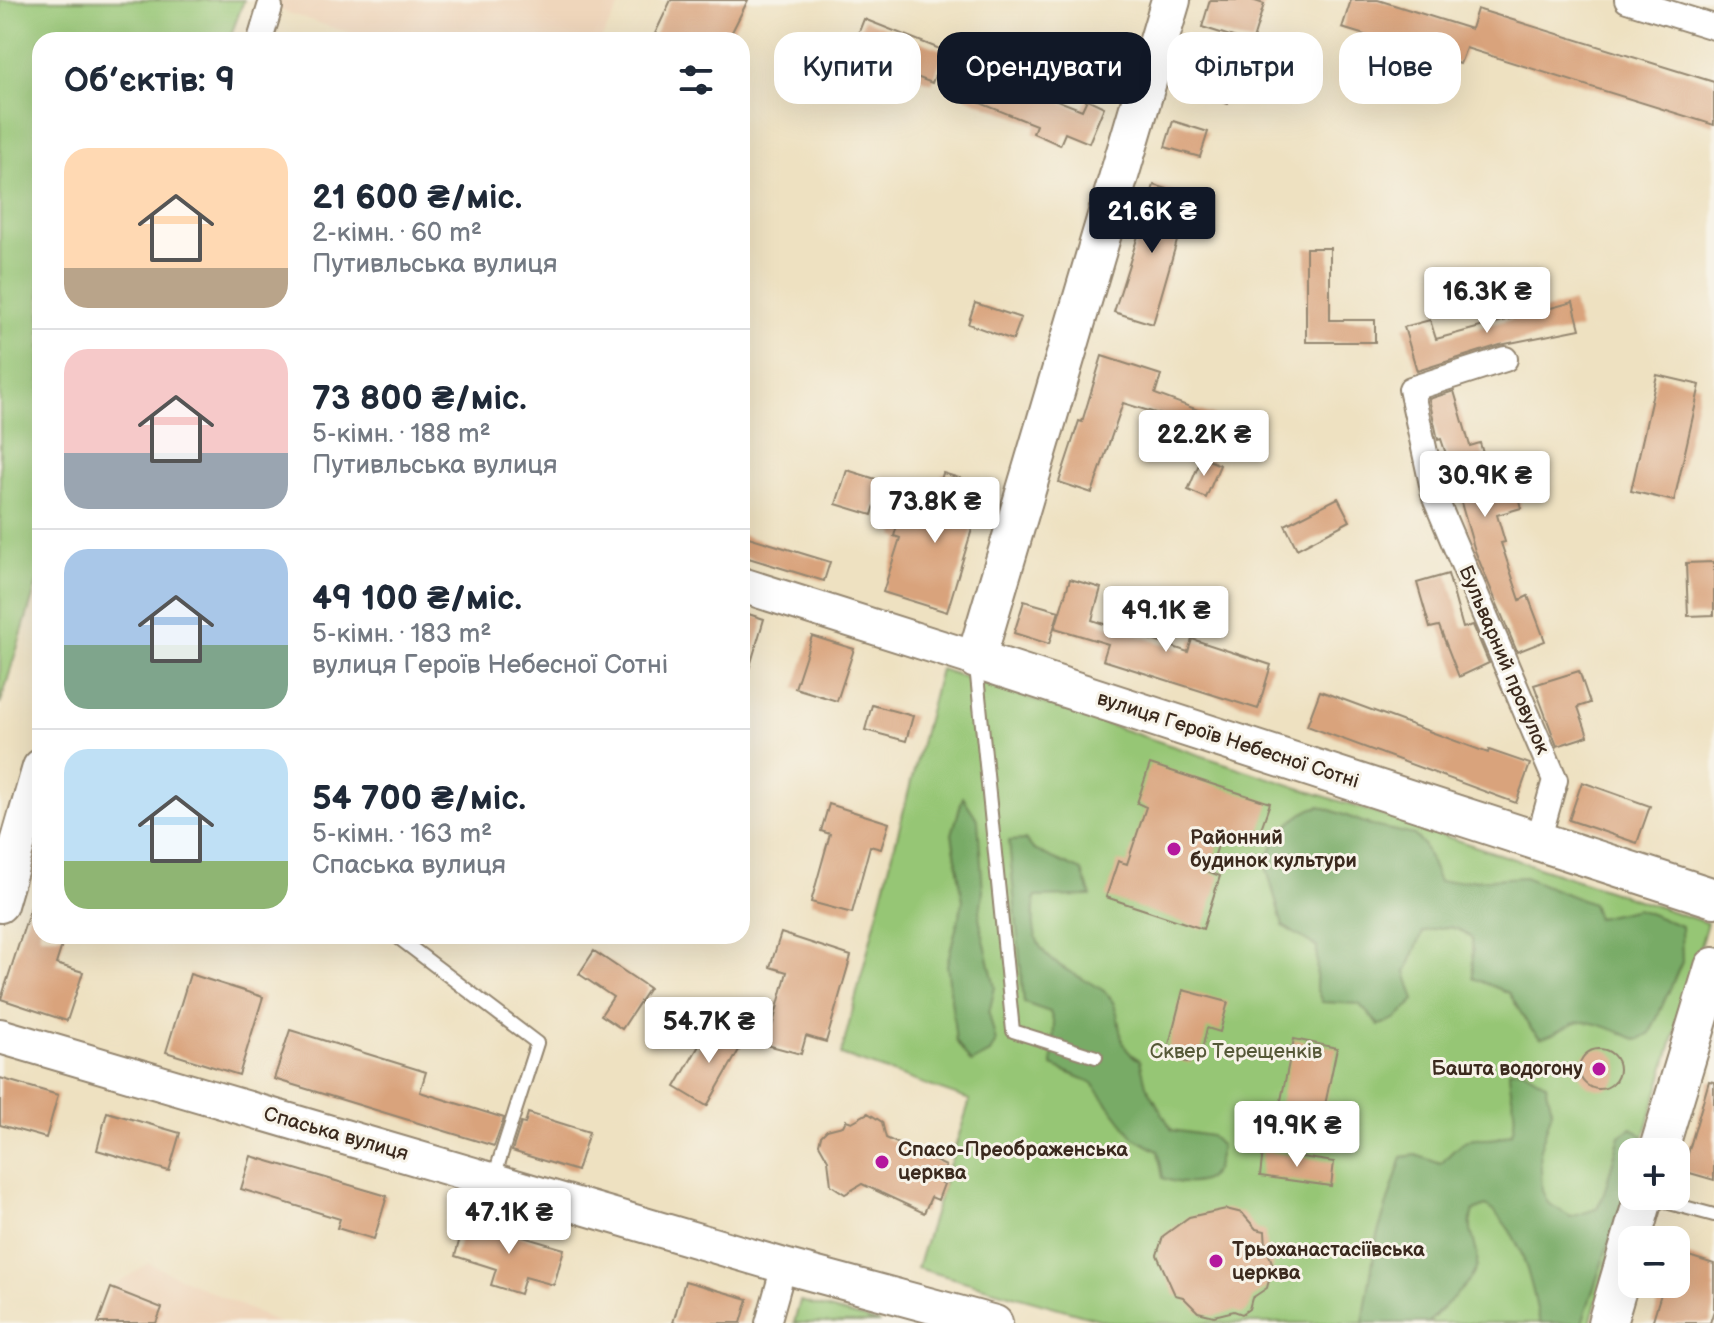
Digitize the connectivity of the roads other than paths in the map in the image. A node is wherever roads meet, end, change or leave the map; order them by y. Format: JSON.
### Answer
{"nodes":[{"id":1,"x":1171,"y":0,"type":"edge"},
{"id":2,"x":1627,"y":0,"type":"edge"},
{"id":3,"x":272,"y":4,"type":"edge"},
{"id":4,"x":1714,"y":27,"type":"edge"},
{"id":5,"x":263,"y":32,"type":"edge"},
{"id":6,"x":1505,"y":359,"type":"dead end"},
{"id":7,"x":750,"y":588,"type":"edge"},
{"id":8,"x":976,"y":659,"type":"junction"},
{"id":9,"x":32,"y":795,"type":"edge"},
{"id":10,"x":1538,"y":841,"type":"junction"},
{"id":11,"x":1714,"y":898,"type":"edge"},
{"id":12,"x":0,"y":905,"type":"edge"},
{"id":13,"x":407,"y":944,"type":"edge"},
{"id":14,"x":1714,"y":967,"type":"edge"},
{"id":15,"x":0,"y":1036,"type":"edge"},
{"id":16,"x":1096,"y":1057,"type":"dead end"},
{"id":17,"x":1662,"y":1138,"type":"edge"},
{"id":18,"x":493,"y":1180,"type":"junction"},
{"id":19,"x":1690,"y":1208,"type":"edge"},
{"id":20,"x":1640,"y":1210,"type":"edge"},
{"id":21,"x":1714,"y":1215,"type":"edge"},
{"id":22,"x":784,"y":1266,"type":"junction"},
{"id":23,"x":768,"y":1323,"type":"edge"},
{"id":24,"x":995,"y":1323,"type":"edge"},
{"id":25,"x":1607,"y":1323,"type":"edge"}],
"edges":[{"from":1,"to":8,"type":"main road"},
{"from":2,"to":4,"type":"street"},
{"from":3,"to":5,"type":"street"},
{"from":6,"to":10,"type":"street","name":"Бульварний провулок"},
{"from":7,"to":8,"type":"street","name":"вулиця Героїв Небесної Сотні"},
{"from":8,"to":10,"type":"main road","name":"вулиця Героїв Небесної Сотні"},
{"from":8,"to":16,"type":"lane"},
{"from":9,"to":12,"type":"street"},
{"from":10,"to":11,"type":"main road","name":"вулиця Героїв Небесної Сотні"},
{"from":13,"to":18,"type":"lane"},
{"from":14,"to":17,"type":"main road"},
{"from":15,"to":18,"type":"street","name":"Спаська вулиця"},
{"from":18,"to":22,"type":"street","name":"Спаська вулиця"},
{"from":19,"to":21,"type":"lane"},
{"from":20,"to":25,"type":"main road"},
{"from":22,"to":23,"type":"street"},
{"from":22,"to":24,"type":"street","name":"Спаська вулиця"}]}
